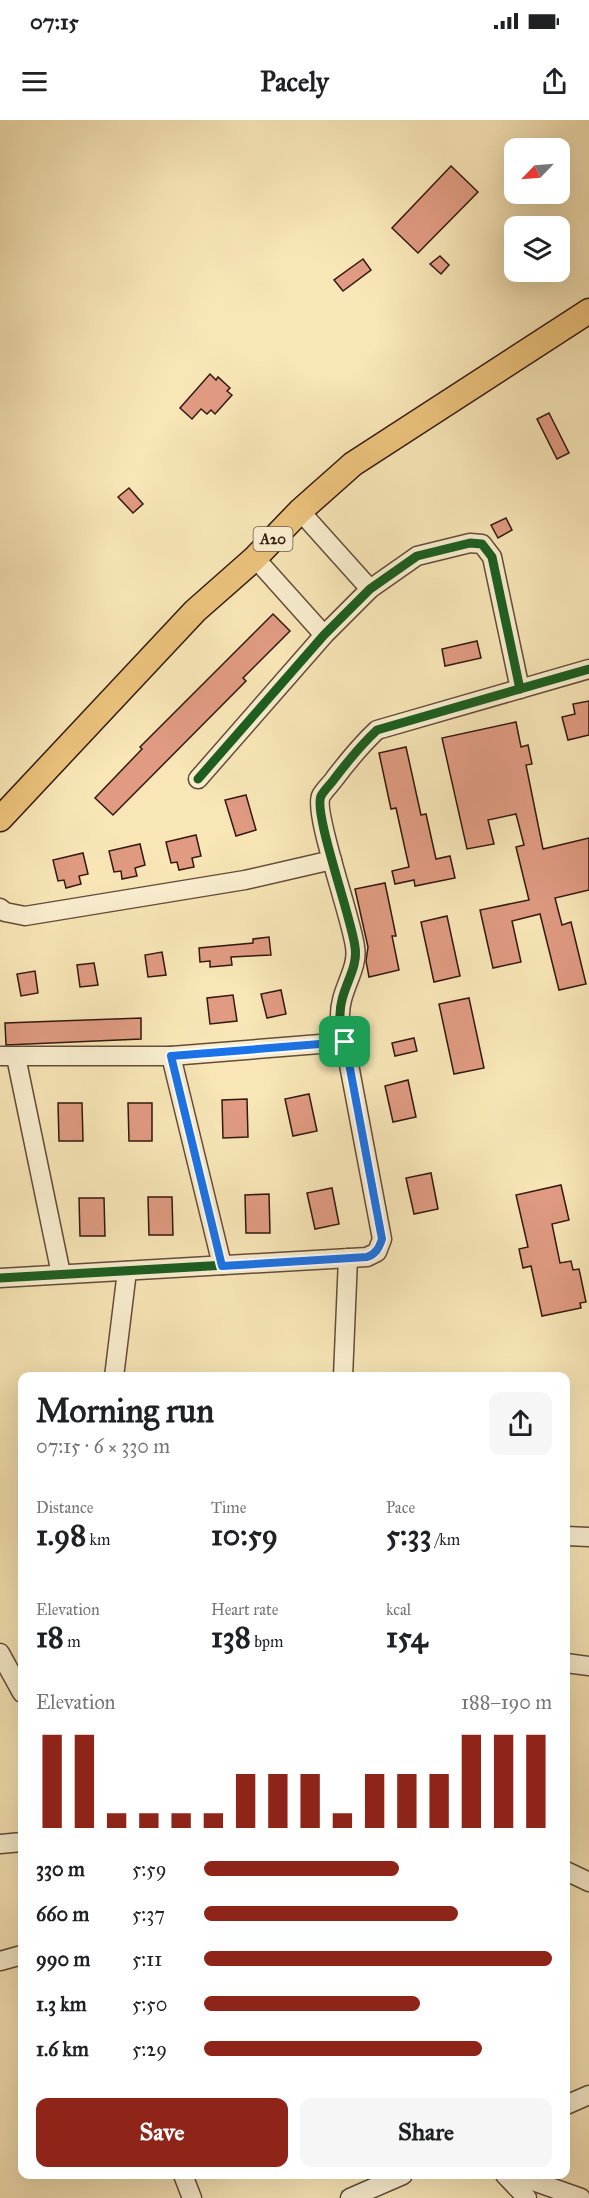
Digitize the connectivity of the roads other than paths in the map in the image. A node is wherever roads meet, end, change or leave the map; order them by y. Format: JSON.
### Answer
{"nodes":[{"id":1,"x":589,"y":310,"type":"edge"},
{"id":2,"x":300,"y":511,"type":"junction"},
{"id":3,"x":255,"y":558,"type":"junction"},
{"id":4,"x":370,"y":589,"type":"junction"},
{"id":5,"x":324,"y":635,"type":"junction"},
{"id":6,"x":589,"y":669,"type":"edge"},
{"id":7,"x":520,"y":689,"type":"junction"},
{"id":8,"x":198,"y":779,"type":"dead end"},
{"id":9,"x":0,"y":819,"type":"edge"},
{"id":10,"x":332,"y":860,"type":"junction"},
{"id":11,"x":0,"y":908,"type":"edge"},
{"id":12,"x":345,"y":1042,"type":"junction"},
{"id":13,"x":171,"y":1056,"type":"junction"},
{"id":14,"x":8,"y":1057,"type":"edge"},
{"id":15,"x":348,"y":1258,"type":"junction"},
{"id":16,"x":222,"y":1266,"type":"junction"},
{"id":17,"x":127,"y":1271,"type":"junction"},
{"id":18,"x":62,"y":1274,"type":"junction"},
{"id":19,"x":0,"y":1278,"type":"edge"},
{"id":20,"x":115,"y":1372,"type":"edge"},
{"id":21,"x":343,"y":1372,"type":"edge"},
{"id":22,"x":570,"y":1536,"type":"edge"},
{"id":23,"x":589,"y":1537,"type":"edge"},
{"id":24,"x":0,"y":1653,"type":"edge"},
{"id":25,"x":570,"y":1664,"type":"edge"},
{"id":26,"x":589,"y":1666,"type":"edge"},
{"id":27,"x":18,"y":1686,"type":"edge"},
{"id":28,"x":18,"y":1842,"type":"edge"},
{"id":29,"x":0,"y":1844,"type":"edge"},
{"id":30,"x":570,"y":1873,"type":"edge"},
{"id":31,"x":589,"y":1882,"type":"edge"},
{"id":32,"x":18,"y":1956,"type":"edge"},
{"id":33,"x":0,"y":1961,"type":"edge"},
{"id":34,"x":589,"y":2095,"type":"edge"},
{"id":35,"x":570,"y":2103,"type":"edge"},
{"id":36,"x":185,"y":2179,"type":"edge"},
{"id":37,"x":394,"y":2179,"type":"edge"},
{"id":38,"x":509,"y":2179,"type":"edge"},
{"id":39,"x":527,"y":2179,"type":"edge"},
{"id":40,"x":192,"y":2198,"type":"edge"},
{"id":41,"x":350,"y":2198,"type":"edge"},
{"id":42,"x":527,"y":2198,"type":"edge"},
{"id":43,"x":581,"y":2198,"type":"edge"}],
"edges":[{"from":1,"to":2,"type":"main road","number":"A20"},
{"from":2,"to":3,"type":"main road","number":"A20"},
{"from":2,"to":4,"type":"street"},
{"from":3,"to":5,"type":"street"},
{"from":3,"to":9,"type":"main road","number":"A20"},
{"from":4,"to":5,"type":"street"},
{"from":4,"to":7,"type":"street"},
{"from":5,"to":8,"type":"street"},
{"from":6,"to":7,"type":"street"},
{"from":7,"to":10,"type":"street"},
{"from":10,"to":11,"type":"street"},
{"from":10,"to":12,"type":"street"},
{"from":12,"to":13,"type":"street"},
{"from":12,"to":15,"type":"street"},
{"from":13,"to":14,"type":"street"},
{"from":13,"to":16,"type":"street"},
{"from":14,"to":18,"type":"street"},
{"from":15,"to":16,"type":"street"},
{"from":15,"to":21,"type":"street"},
{"from":16,"to":17,"type":"street"},
{"from":17,"to":18,"type":"street"},
{"from":17,"to":20,"type":"street"},
{"from":18,"to":19,"type":"street"},
{"from":22,"to":23,"type":"street"},
{"from":24,"to":27,"type":"street"},
{"from":25,"to":26,"type":"street"},
{"from":28,"to":29,"type":"street"},
{"from":30,"to":31,"type":"street"},
{"from":32,"to":33,"type":"street"},
{"from":34,"to":35,"type":"street"},
{"from":36,"to":40,"type":"street"},
{"from":37,"to":41,"type":"street"},
{"from":38,"to":42,"type":"street"},
{"from":39,"to":43,"type":"street"}]}
